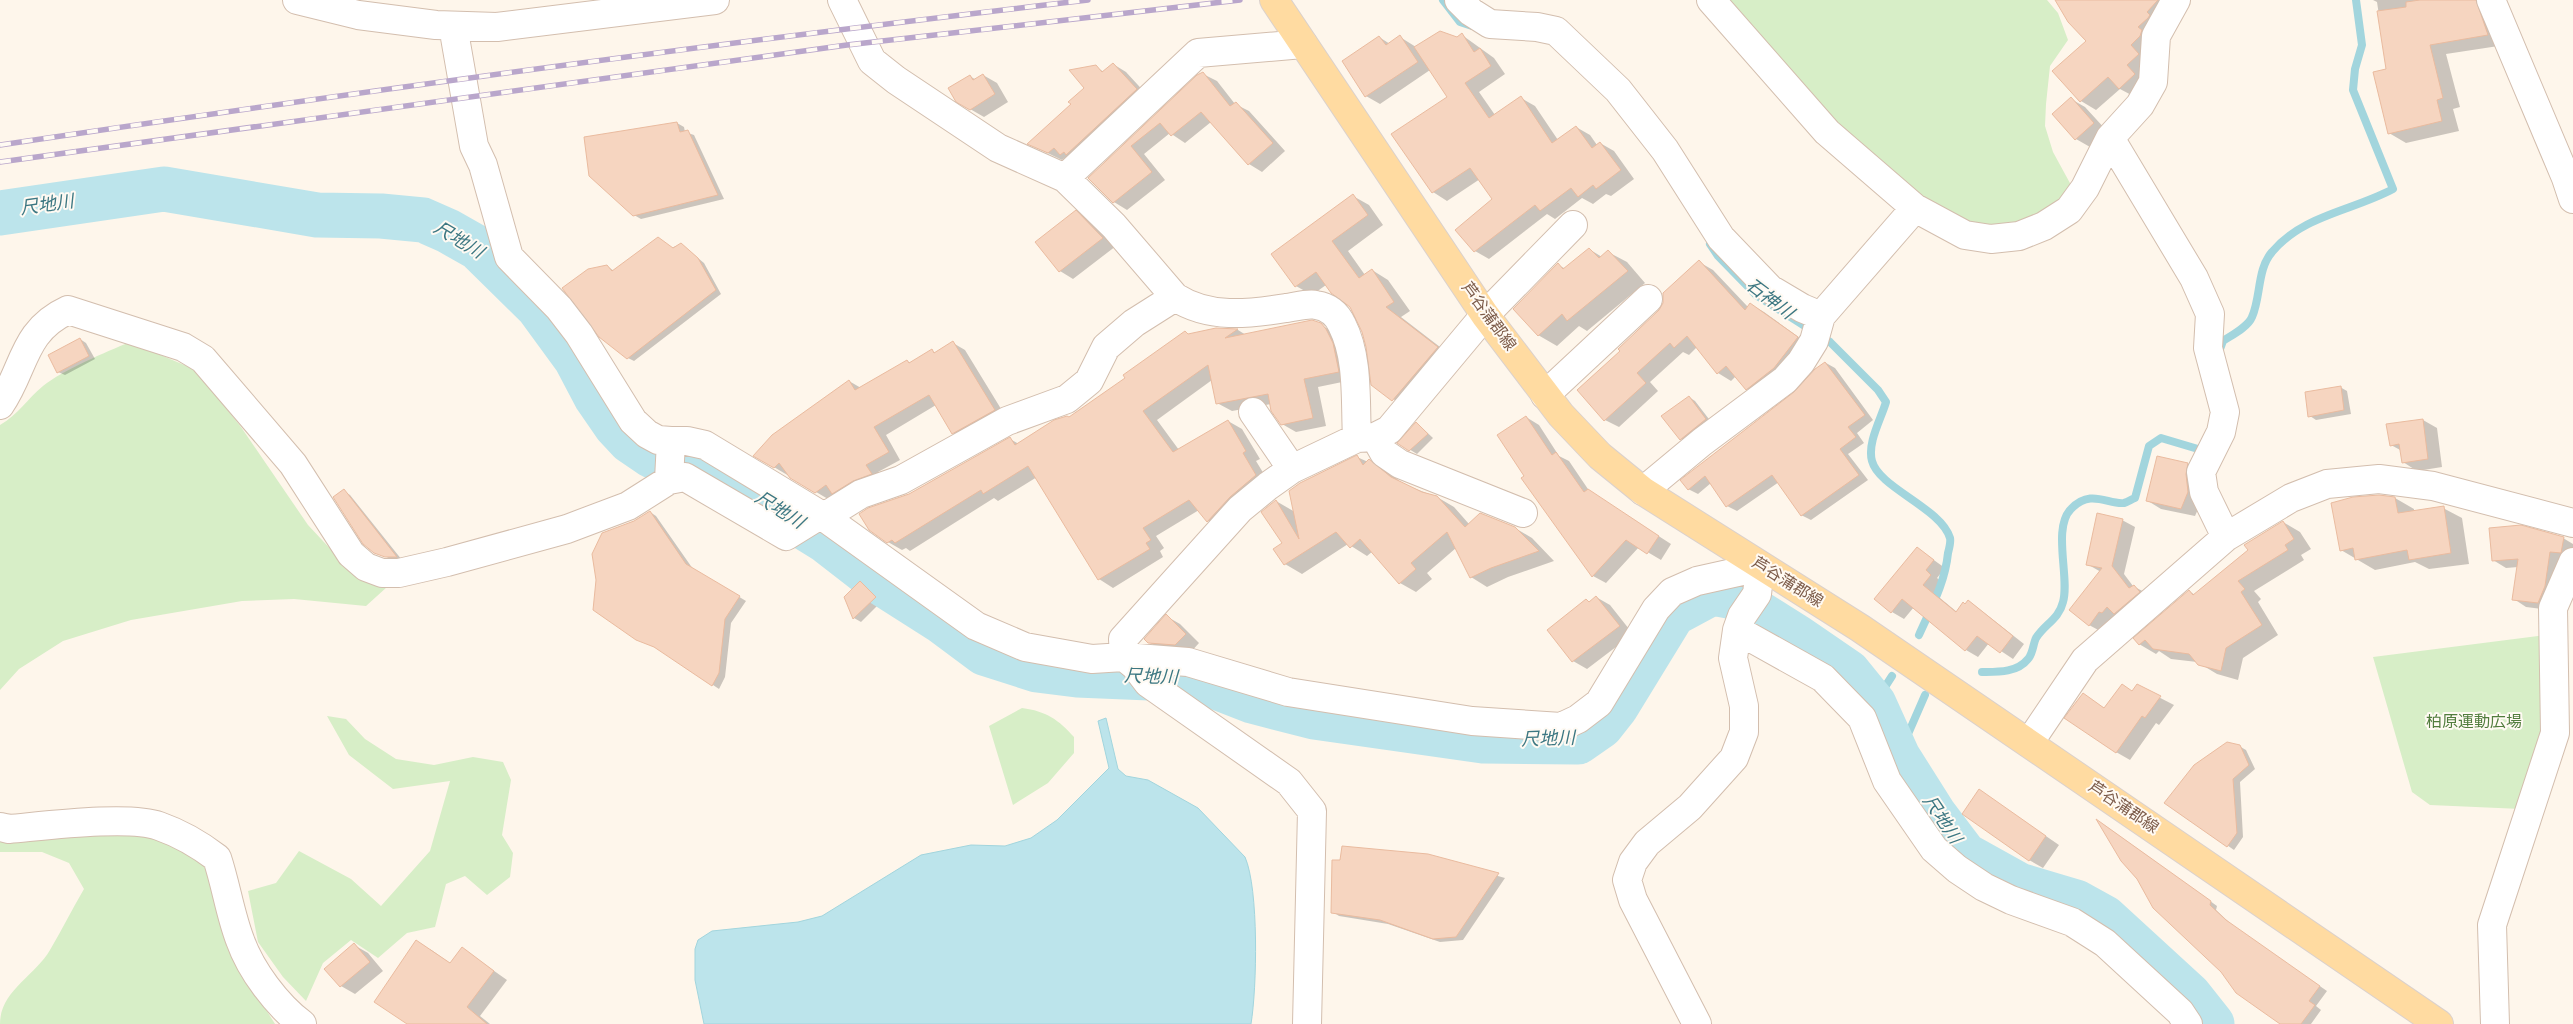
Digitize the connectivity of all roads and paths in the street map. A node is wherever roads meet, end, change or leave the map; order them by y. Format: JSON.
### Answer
{"nodes":[{"id":1,"x":296,"y":0,"type":"edge"},
{"id":2,"x":715,"y":0,"type":"edge"},
{"id":3,"x":842,"y":0,"type":"edge"},
{"id":4,"x":1274,"y":0,"type":"edge"},
{"id":5,"x":1459,"y":0,"type":"edge"},
{"id":6,"x":1711,"y":0,"type":"edge"},
{"id":7,"x":2176,"y":0,"type":"edge"},
{"id":8,"x":2491,"y":0,"type":"edge"},
{"id":9,"x":453,"y":26,"type":"junction"},
{"id":10,"x":1303,"y":44,"type":"junction"},
{"id":11,"x":2110,"y":138,"type":"junction"},
{"id":12,"x":1065,"y":178,"type":"junction"},
{"id":13,"x":2573,"y":199,"type":"edge"},
{"id":14,"x":1916,"y":208,"type":"junction"},
{"id":15,"x":1573,"y":226,"type":"dead end"},
{"id":16,"x":1175,"y":297,"type":"junction"},
{"id":17,"x":1648,"y":299,"type":"dead end"},
{"id":18,"x":1484,"y":315,"type":"junction"},
{"id":19,"x":1819,"y":327,"type":"junction"},
{"id":20,"x":1545,"y":395,"type":"junction"},
{"id":21,"x":0,"y":404,"type":"edge"},
{"id":22,"x":1253,"y":412,"type":"dead end"},
{"id":23,"x":1366,"y":438,"type":"junction"},
{"id":24,"x":670,"y":459,"type":"junction"},
{"id":25,"x":1292,"y":469,"type":"junction"},
{"id":26,"x":1643,"y":491,"type":"junction"},
{"id":27,"x":1524,"y":513,"type":"dead end"},
{"id":28,"x":812,"y":521,"type":"junction"},
{"id":29,"x":2573,"y":522,"type":"edge"},
{"id":30,"x":2226,"y":538,"type":"junction"},
{"id":31,"x":2573,"y":562,"type":"edge"},
{"id":32,"x":1760,"y":567,"type":"junction"},
{"id":33,"x":1745,"y":613,"type":"junction"},
{"id":34,"x":1136,"y":669,"type":"junction"},
{"id":35,"x":2030,"y":743,"type":"junction"},
{"id":36,"x":0,"y":827,"type":"edge"},
{"id":37,"x":302,"y":1024,"type":"edge"},
{"id":38,"x":1307,"y":1024,"type":"edge"},
{"id":39,"x":1697,"y":1024,"type":"edge"},
{"id":40,"x":2188,"y":1024,"type":"edge"},
{"id":41,"x":2439,"y":1024,"type":"edge"},
{"id":42,"x":2495,"y":1024,"type":"edge"}],
"edges":[{"from":1,"to":9,"type":"street"},
{"from":2,"to":9,"type":"street"},
{"from":3,"to":12,"type":"street"},
{"from":4,"to":10,"type":"main road","name":"芦谷蒲郡線"},
{"from":5,"to":19,"type":"street"},
{"from":6,"to":14,"type":"street"},
{"from":7,"to":11,"type":"street"},
{"from":8,"to":13,"type":"street"},
{"from":9,"to":24,"type":"street"},
{"from":10,"to":12,"type":"street"},
{"from":10,"to":18,"type":"main road","name":"芦谷蒲郡線"},
{"from":11,"to":14,"type":"street"},
{"from":11,"to":30,"type":"street"},
{"from":12,"to":16,"type":"street"},
{"from":14,"to":19,"type":"street"},
{"from":15,"to":18,"type":"street"},
{"from":16,"to":23,"type":"street"},
{"from":16,"to":28,"type":"street"},
{"from":17,"to":20,"type":"street"},
{"from":18,"to":20,"type":"main road","name":"芦谷蒲郡線"},
{"from":18,"to":23,"type":"street"},
{"from":19,"to":26,"type":"street"},
{"from":20,"to":26,"type":"main road","name":"芦谷蒲郡線"},
{"from":21,"to":24,"type":"street"},
{"from":22,"to":25,"type":"street"},
{"from":23,"to":25,"type":"street"},
{"from":23,"to":27,"type":"street"},
{"from":24,"to":28,"type":"street"},
{"from":24,"to":28,"type":"street"},
{"from":25,"to":34,"type":"street"},
{"from":26,"to":32,"type":"main road","name":"芦谷蒲郡線"},
{"from":28,"to":34,"type":"street"},
{"from":29,"to":30,"type":"street"},
{"from":30,"to":35,"type":"street"},
{"from":31,"to":42,"type":"street"},
{"from":32,"to":33,"type":"street"},
{"from":32,"to":34,"type":"street"},
{"from":32,"to":35,"type":"main road","name":"芦谷蒲郡線"},
{"from":33,"to":39,"type":"street"},
{"from":33,"to":40,"type":"street"},
{"from":34,"to":38,"type":"street"},
{"from":35,"to":41,"type":"main road","name":"芦谷蒲郡線"},
{"from":36,"to":37,"type":"street"}]}
